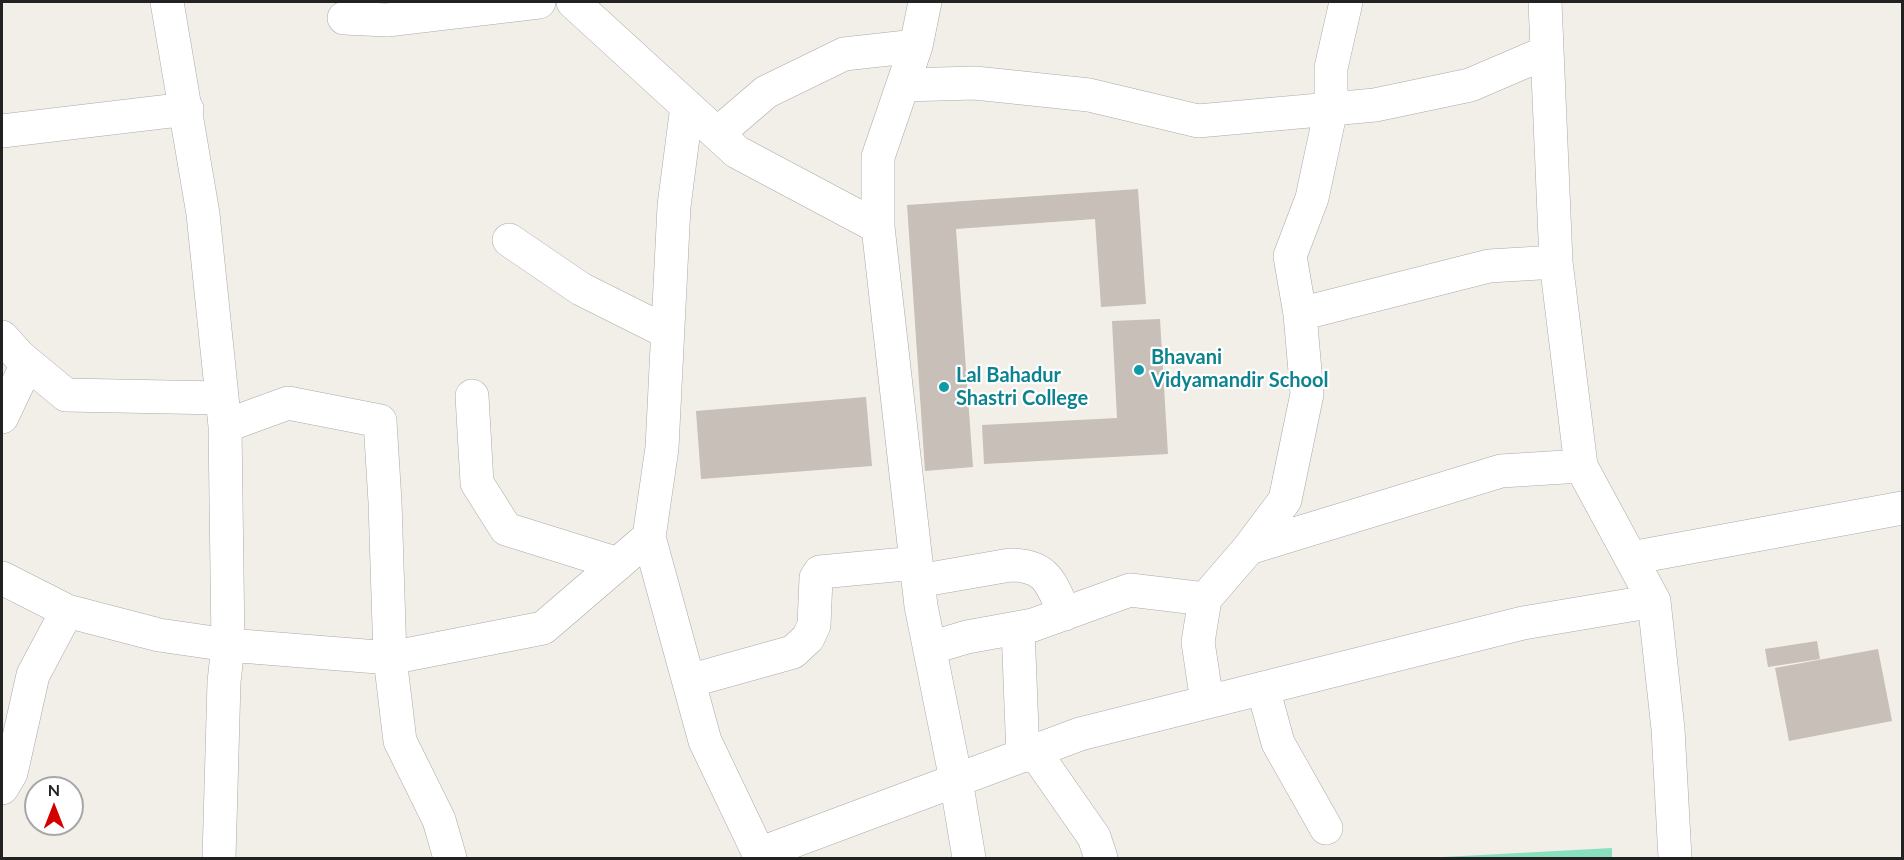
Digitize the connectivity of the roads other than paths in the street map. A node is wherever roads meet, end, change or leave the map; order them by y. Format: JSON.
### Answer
{"nodes":[{"id":1,"x":167,"y":2,"type":"edge"},
{"id":2,"x":540,"y":2,"type":"edge"},
{"id":3,"x":573,"y":2,"type":"edge"},
{"id":4,"x":925,"y":2,"type":"edge"},
{"id":5,"x":1347,"y":2,"type":"edge"},
{"id":6,"x":1545,"y":2,"type":"edge"},
{"id":7,"x":344,"y":18,"type":"dead end"},
{"id":8,"x":916,"y":46,"type":"junction"},
{"id":9,"x":1547,"y":52,"type":"junction"},
{"id":10,"x":903,"y":85,"type":"junction"},
{"id":11,"x":687,"y":106,"type":"junction"},
{"id":12,"x":187,"y":109,"type":"junction"},
{"id":13,"x":1330,"y":109,"type":"junction"},
{"id":14,"x":2,"y":131,"type":"edge"},
{"id":15,"x":717,"y":134,"type":"junction"},
{"id":16,"x":878,"y":227,"type":"junction"},
{"id":17,"x":509,"y":240,"type":"dead end"},
{"id":18,"x":1556,"y":262,"type":"junction"},
{"id":19,"x":1300,"y":314,"type":"junction"},
{"id":20,"x":667,"y":332,"type":"junction"},
{"id":21,"x":2,"y":338,"type":"edge"},
{"id":22,"x":27,"y":364,"type":"junction"},
{"id":23,"x":472,"y":396,"type":"dead end"},
{"id":24,"x":223,"y":412,"type":"junction"},
{"id":25,"x":2,"y":417,"type":"edge"},
{"id":26,"x":1581,"y":466,"type":"junction"},
{"id":27,"x":1902,"y":508,"type":"edge"},
{"id":28,"x":649,"y":537,"type":"junction"},
{"id":29,"x":1249,"y":548,"type":"junction"},
{"id":30,"x":1631,"y":558,"type":"junction"},
{"id":31,"x":618,"y":564,"type":"junction"},
{"id":32,"x":917,"y":572,"type":"junction"},
{"id":33,"x":2,"y":578,"type":"edge"},
{"id":34,"x":1205,"y":599,"type":"junction"},
{"id":35,"x":1654,"y":601,"type":"junction"},
{"id":36,"x":67,"y":611,"type":"junction"},
{"id":37,"x":1065,"y":614,"type":"junction"},
{"id":38,"x":1018,"y":628,"type":"junction"},
{"id":39,"x":228,"y":645,"type":"junction"},
{"id":40,"x":930,"y":648,"type":"junction"},
{"id":41,"x":390,"y":658,"type":"junction"},
{"id":42,"x":689,"y":681,"type":"junction"},
{"id":43,"x":1263,"y":688,"type":"junction"},
{"id":44,"x":1207,"y":702,"type":"junction"},
{"id":45,"x":1028,"y":754,"type":"junction"},
{"id":46,"x":956,"y":780,"type":"junction"},
{"id":47,"x":2,"y":788,"type":"edge"},
{"id":48,"x":1326,"y":828,"type":"dead end"},
{"id":49,"x":759,"y":856,"type":"edge"},
{"id":50,"x":219,"y":858,"type":"edge"},
{"id":51,"x":450,"y":858,"type":"edge"},
{"id":52,"x":969,"y":858,"type":"edge"},
{"id":53,"x":1101,"y":858,"type":"edge"},
{"id":54,"x":1675,"y":858,"type":"edge"}],
"edges":[{"from":1,"to":12,"type":"street"},
{"from":2,"to":7,"type":"street"},
{"from":3,"to":11,"type":"street"},
{"from":4,"to":8,"type":"street"},
{"from":5,"to":13,"type":"street"},
{"from":6,"to":9,"type":"street"},
{"from":8,"to":10,"type":"street"},
{"from":8,"to":15,"type":"street"},
{"from":9,"to":13,"type":"street"},
{"from":9,"to":18,"type":"street"},
{"from":10,"to":13,"type":"street"},
{"from":10,"to":16,"type":"street"},
{"from":11,"to":15,"type":"street"},
{"from":11,"to":20,"type":"street"},
{"from":12,"to":14,"type":"street"},
{"from":12,"to":24,"type":"street"},
{"from":13,"to":19,"type":"street"},
{"from":15,"to":16,"type":"street"},
{"from":16,"to":32,"type":"street"},
{"from":17,"to":20,"type":"street"},
{"from":18,"to":19,"type":"street"},
{"from":18,"to":26,"type":"street"},
{"from":19,"to":29,"type":"street"},
{"from":20,"to":28,"type":"street"},
{"from":21,"to":22,"type":"street"},
{"from":22,"to":24,"type":"street"},
{"from":22,"to":25,"type":"street"},
{"from":23,"to":31,"type":"street"},
{"from":24,"to":39,"type":"street"},
{"from":24,"to":41,"type":"street"},
{"from":26,"to":29,"type":"street"},
{"from":26,"to":30,"type":"street"},
{"from":27,"to":30,"type":"street"},
{"from":28,"to":31,"type":"street"},
{"from":28,"to":42,"type":"street"},
{"from":29,"to":34,"type":"street"},
{"from":30,"to":35,"type":"street"},
{"from":31,"to":41,"type":"street"},
{"from":32,"to":37,"type":"street"},
{"from":32,"to":40,"type":"street"},
{"from":32,"to":42,"type":"street"},
{"from":33,"to":36,"type":"street"},
{"from":34,"to":37,"type":"street"},
{"from":34,"to":44,"type":"street"},
{"from":35,"to":43,"type":"street"},
{"from":35,"to":54,"type":"street"},
{"from":36,"to":39,"type":"street"},
{"from":36,"to":47,"type":"street"},
{"from":37,"to":38,"type":"street"},
{"from":38,"to":40,"type":"street"},
{"from":38,"to":45,"type":"street"},
{"from":39,"to":41,"type":"street"},
{"from":39,"to":50,"type":"street"},
{"from":40,"to":46,"type":"street"},
{"from":41,"to":51,"type":"street"},
{"from":42,"to":49,"type":"street"},
{"from":43,"to":44,"type":"street"},
{"from":43,"to":48,"type":"street"},
{"from":44,"to":45,"type":"street"},
{"from":45,"to":46,"type":"street"},
{"from":45,"to":53,"type":"street"},
{"from":46,"to":49,"type":"street"},
{"from":46,"to":52,"type":"street"}]}
